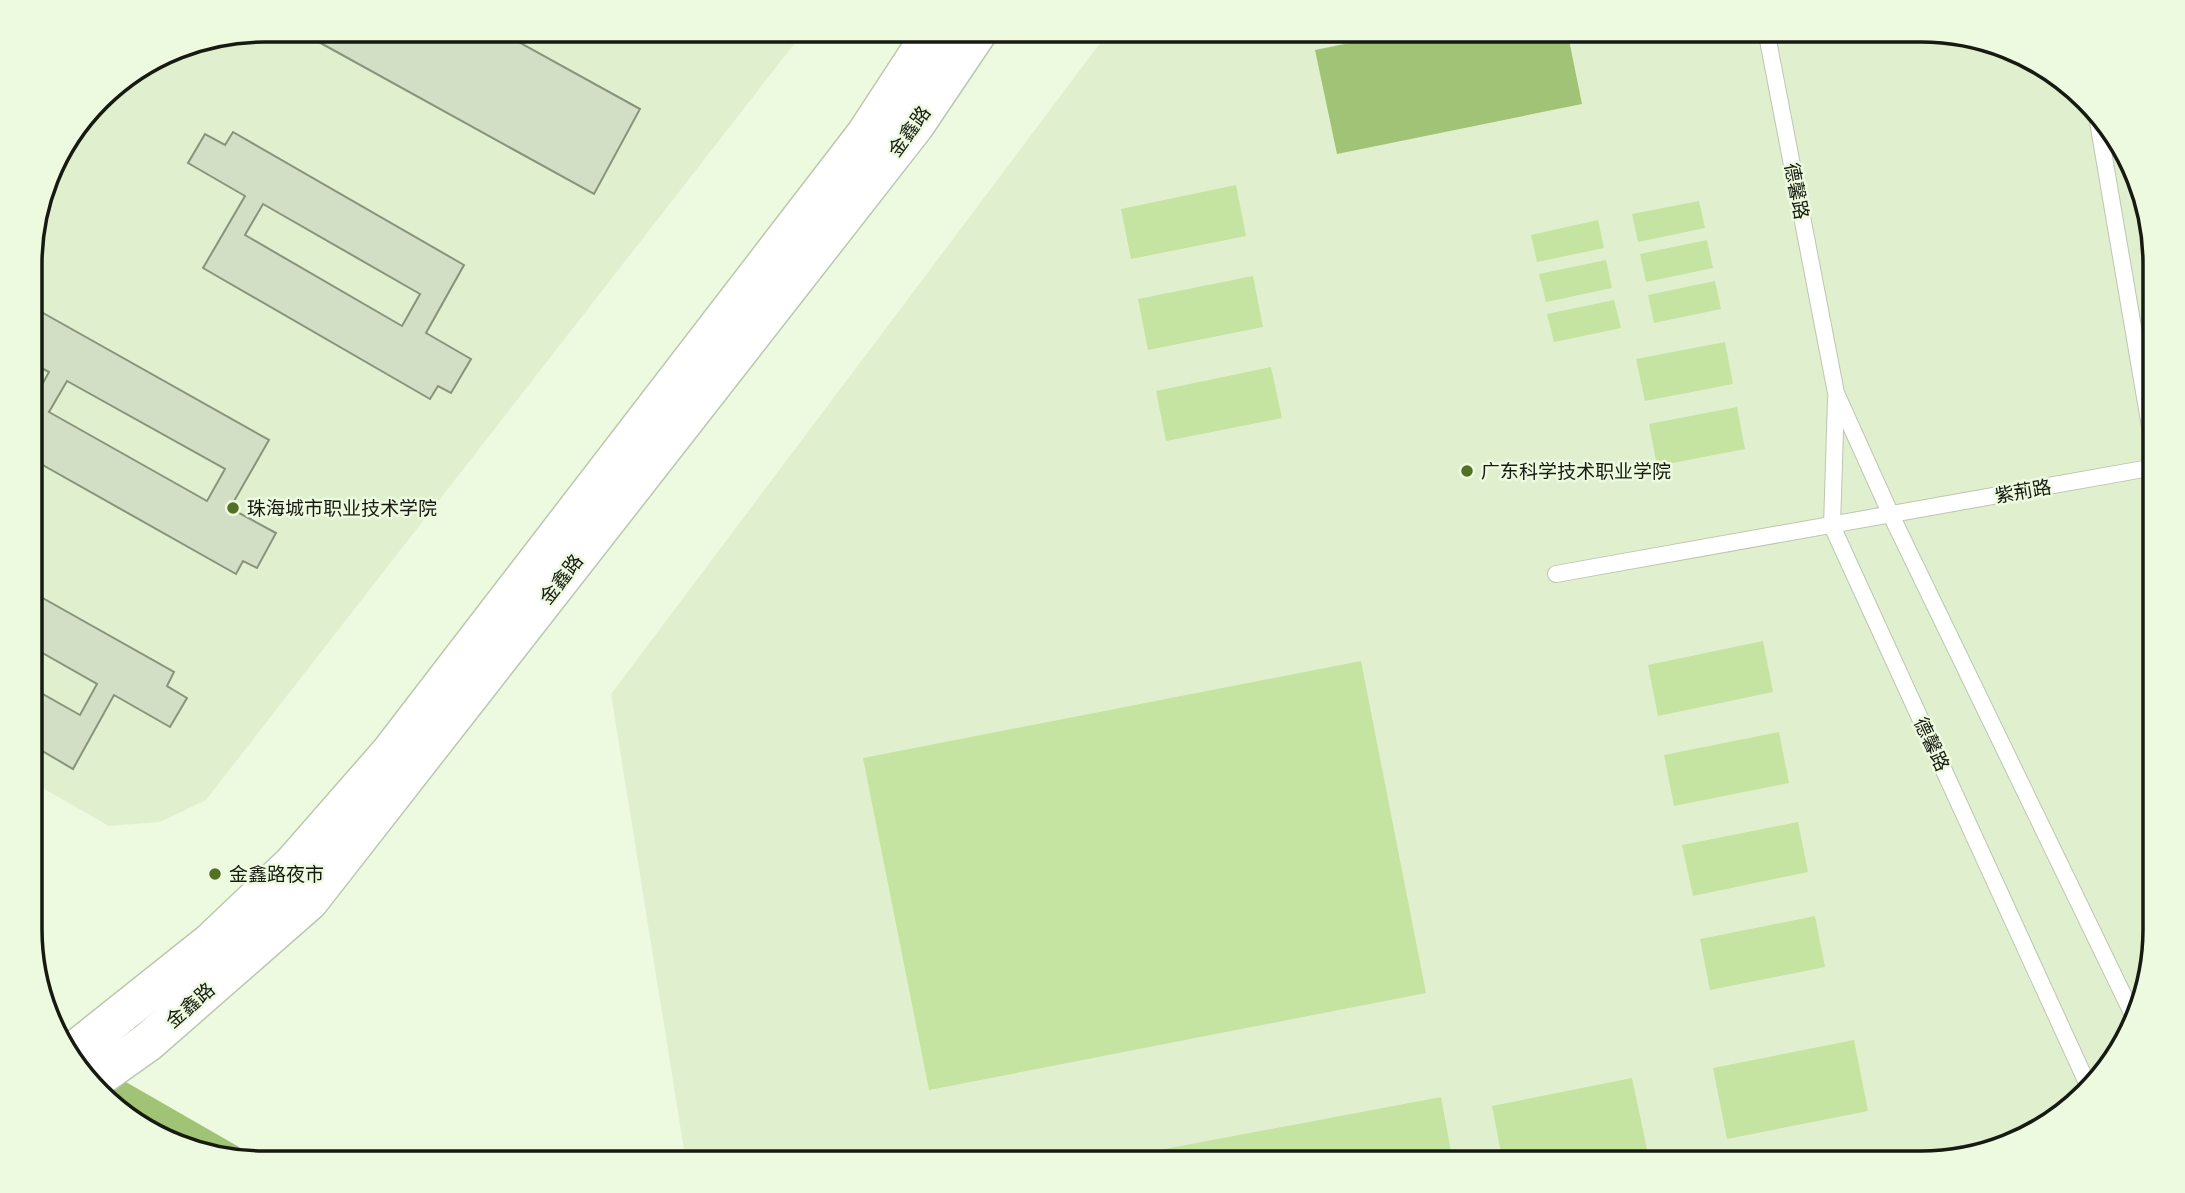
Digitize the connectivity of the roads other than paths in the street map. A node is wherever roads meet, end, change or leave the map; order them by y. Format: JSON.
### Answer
{"nodes":[{"id":1,"x":926,"y":42,"type":"edge"},
{"id":2,"x":971,"y":42,"type":"edge"},
{"id":3,"x":1768,"y":42,"type":"edge"},
{"id":4,"x":2100,"y":133,"type":"edge"},
{"id":5,"x":2143,"y":386,"type":"edge"},
{"id":6,"x":1836,"y":393,"type":"junction"},
{"id":7,"x":2143,"y":469,"type":"edge"},
{"id":8,"x":1891,"y":515,"type":"junction"},
{"id":9,"x":1832,"y":526,"type":"junction"},
{"id":10,"x":1556,"y":574,"type":"dead end"},
{"id":11,"x":2128,"y":1006,"type":"edge"},
{"id":12,"x":84,"y":1058,"type":"edge"},
{"id":13,"x":85,"y":1060,"type":"edge"},
{"id":14,"x":2085,"y":1078,"type":"edge"}],
"edges":[{"from":1,"to":12,"type":"street","name":"金鑫路"},
{"from":2,"to":13,"type":"street","name":"金鑫路"},
{"from":3,"to":6,"type":"lane","name":"德馨路"},
{"from":4,"to":5,"type":"lane"},
{"from":6,"to":8,"type":"lane","name":"德馨路"},
{"from":6,"to":9,"type":"lane","name":"德馨路"},
{"from":7,"to":8,"type":"lane","name":"紫荊路"},
{"from":8,"to":9,"type":"lane","name":"紫荊路"},
{"from":8,"to":11,"type":"lane","name":"德馨路"},
{"from":9,"to":10,"type":"lane","name":"紫荊路"},
{"from":9,"to":14,"type":"lane","name":"德馨路"}]}
